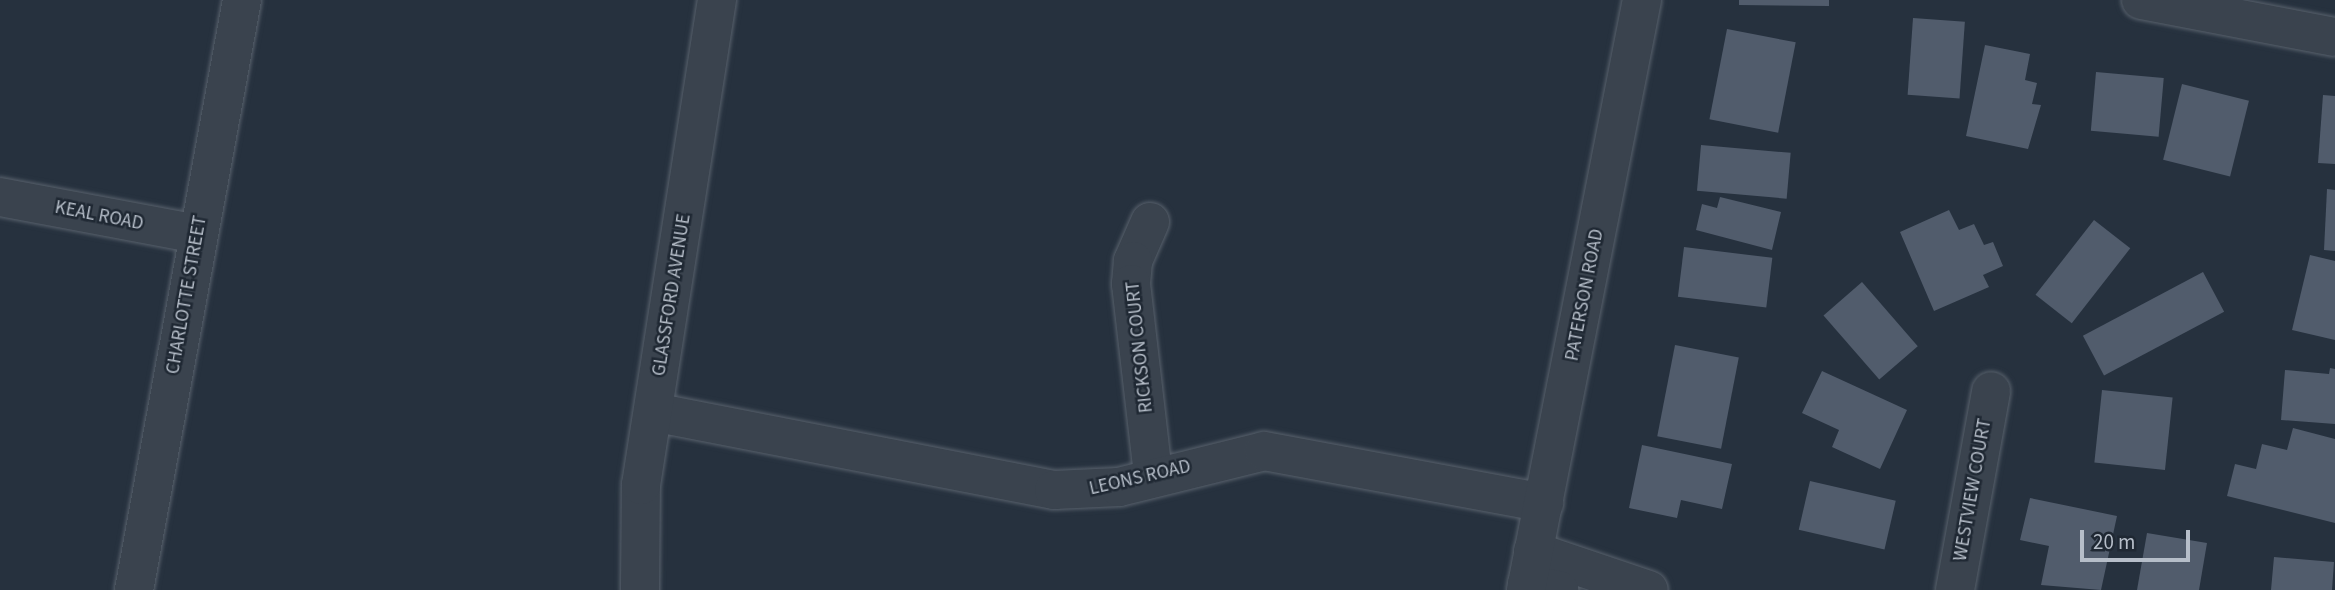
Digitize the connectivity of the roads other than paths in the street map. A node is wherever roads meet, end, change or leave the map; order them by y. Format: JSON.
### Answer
{"nodes":[{"id":1,"x":242,"y":0,"type":"edge"},
{"id":2,"x":717,"y":0,"type":"edge"},
{"id":3,"x":1642,"y":0,"type":"edge"},
{"id":4,"x":2141,"y":0,"type":"edge"},
{"id":5,"x":2335,"y":37,"type":"edge"},
{"id":6,"x":0,"y":197,"type":"edge"},
{"id":7,"x":1150,"y":222,"type":"dead end"},
{"id":8,"x":198,"y":234,"type":"junction"},
{"id":9,"x":1991,"y":391,"type":"dead end"},
{"id":10,"x":653,"y":412,"type":"junction"},
{"id":11,"x":1153,"y":475,"type":"junction"},
{"id":12,"x":1544,"y":503,"type":"junction"},
{"id":13,"x":1537,"y":579,"type":"edge"},
{"id":14,"x":134,"y":590,"type":"edge"},
{"id":15,"x":640,"y":590,"type":"edge"},
{"id":16,"x":1649,"y":590,"type":"edge"},
{"id":17,"x":1955,"y":590,"type":"edge"}],
"edges":[{"from":1,"to":8,"type":"street","name":"CHARLOTTE STREET"},
{"from":2,"to":10,"type":"street","name":"GLASSFORD AVENUE"},
{"from":3,"to":12,"type":"street","name":"PATERSON ROAD"},
{"from":4,"to":5,"type":"street"},
{"from":6,"to":8,"type":"street","name":"KEAL ROAD"},
{"from":7,"to":11,"type":"street","name":"RICKSON COURT"},
{"from":8,"to":14,"type":"street","name":"CHARLOTTE STREET"},
{"from":9,"to":17,"type":"street","name":"WESTVIEW COURT"},
{"from":10,"to":11,"type":"street","name":"LEONS ROAD"},
{"from":10,"to":15,"type":"street","name":"GLASSFORD AVENUE"},
{"from":11,"to":12,"type":"street","name":"LEONS ROAD"},
{"from":12,"to":13,"type":"street","name":"PATERSON ROAD"},
{"from":13,"to":16,"type":"street"}]}
